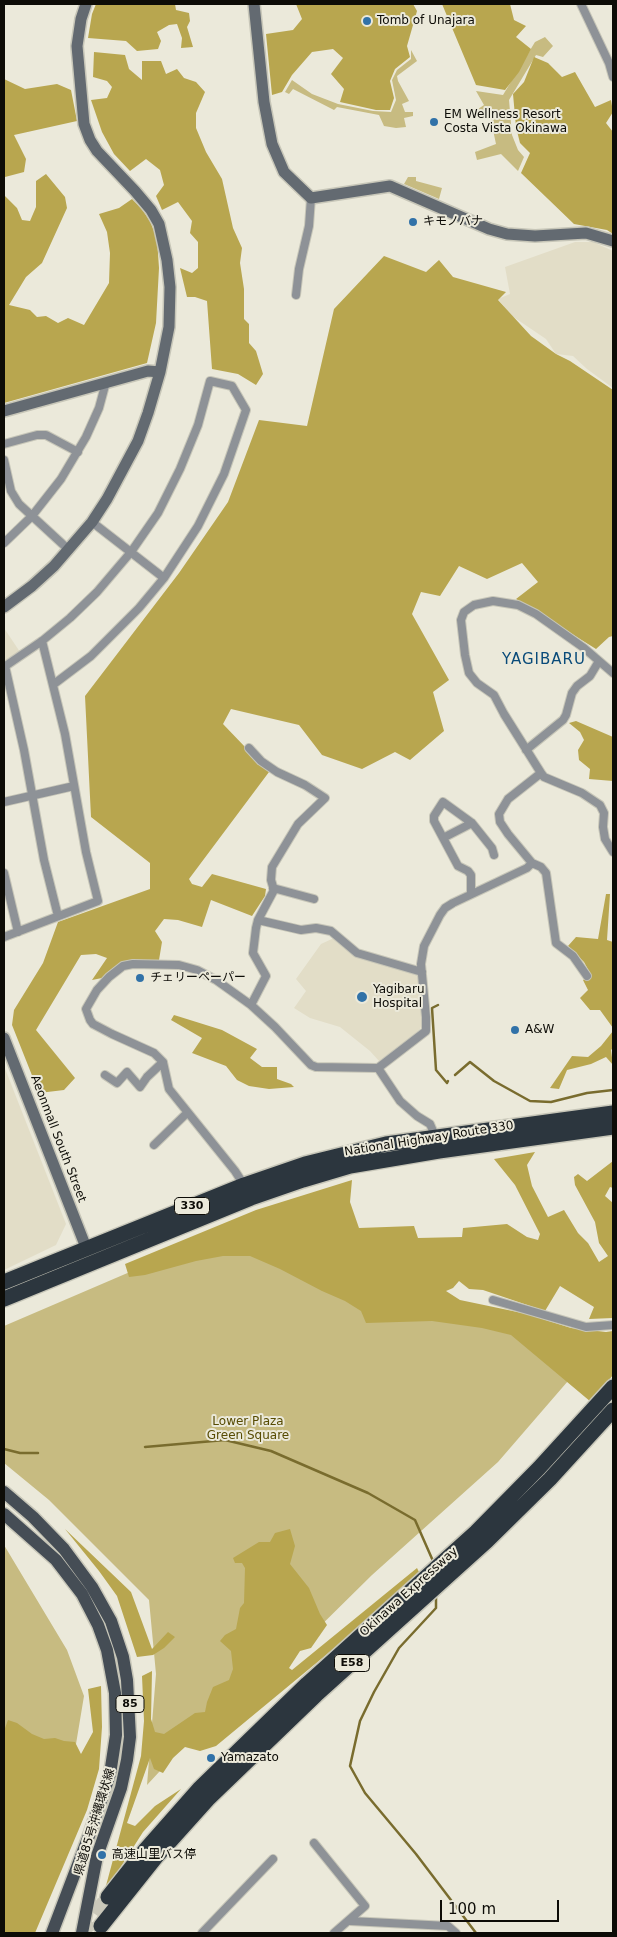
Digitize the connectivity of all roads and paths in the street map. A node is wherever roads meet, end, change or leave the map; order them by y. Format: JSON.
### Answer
{"nodes":[{"id":1,"x":86,"y":4,"type":"edge"},
{"id":2,"x":254,"y":4,"type":"edge"},
{"id":3,"x":581,"y":4,"type":"edge"},
{"id":4,"x":611,"y":62,"type":"edge"},
{"id":5,"x":613,"y":77,"type":"edge"},
{"id":6,"x":311,"y":198,"type":"junction"},
{"id":7,"x":613,"y":241,"type":"edge"},
{"id":8,"x":296,"y":295,"type":"dead end"},
{"id":9,"x":160,"y":372,"type":"junction"},
{"id":10,"x":106,"y":382,"type":"junction"},
{"id":11,"x":4,"y":411,"type":"edge"},
{"id":12,"x":4,"y":444,"type":"edge"},
{"id":13,"x":78,"y":452,"type":"junction"},
{"id":14,"x":4,"y":460,"type":"edge"},
{"id":15,"x":32,"y":516,"type":"junction"},
{"id":16,"x":92,"y":522,"type":"junction"},
{"id":17,"x":4,"y":543,"type":"edge"},
{"id":18,"x":69,"y":550,"type":"junction"},
{"id":19,"x":131,"y":552,"type":"junction"},
{"id":20,"x":164,"y":578,"type":"junction"},
{"id":21,"x":4,"y":607,"type":"edge"},
{"id":22,"x":42,"y":641,"type":"junction"},
{"id":23,"x":599,"y":661,"type":"junction"},
{"id":24,"x":4,"y":667,"type":"edge"},
{"id":25,"x":613,"y":673,"type":"edge"},
{"id":26,"x":54,"y":684,"type":"junction"},
{"id":27,"x":249,"y":748,"type":"dead end"},
{"id":28,"x":526,"y":750,"type":"junction"},
{"id":29,"x":541,"y":773,"type":"junction"},
{"id":30,"x":74,"y":786,"type":"junction"},
{"id":31,"x":32,"y":796,"type":"junction"},
{"id":32,"x":4,"y":802,"type":"edge"},
{"id":33,"x":472,"y":823,"type":"junction"},
{"id":34,"x":443,"y":838,"type":"junction"},
{"id":35,"x":613,"y":852,"type":"edge"},
{"id":36,"x":494,"y":855,"type":"dead end"},
{"id":37,"x":532,"y":864,"type":"junction"},
{"id":38,"x":4,"y":873,"type":"edge"},
{"id":39,"x":273,"y":888,"type":"junction"},
{"id":40,"x":471,"y":893,"type":"junction"},
{"id":41,"x":314,"y":899,"type":"dead end"},
{"id":42,"x":58,"y":916,"type":"junction"},
{"id":43,"x":258,"y":920,"type":"junction"},
{"id":44,"x":18,"y":932,"type":"junction"},
{"id":45,"x":4,"y":937,"type":"edge"},
{"id":46,"x":422,"y":972,"type":"junction"},
{"id":47,"x":587,"y":976,"type":"dead end"},
{"id":48,"x":251,"y":1005,"type":"junction"},
{"id":49,"x":4,"y":1038,"type":"edge"},
{"id":50,"x":163,"y":1062,"type":"junction"},
{"id":51,"x":378,"y":1068,"type":"junction"},
{"id":52,"x":105,"y":1075,"type":"dead end"},
{"id":53,"x":140,"y":1087,"type":"junction"},
{"id":54,"x":136,"y":1096,"type":"dead end"},
{"id":55,"x":187,"y":1112,"type":"junction"},
{"id":56,"x":613,"y":1113,"type":"edge"},
{"id":57,"x":613,"y":1127,"type":"edge"},
{"id":58,"x":437,"y":1144,"type":"junction"},
{"id":59,"x":154,"y":1145,"type":"dead end"},
{"id":60,"x":244,"y":1185,"type":"junction"},
{"id":61,"x":86,"y":1250,"type":"junction"},
{"id":62,"x":4,"y":1282,"type":"edge"},
{"id":63,"x":4,"y":1299,"type":"edge"},
{"id":64,"x":492,"y":1300,"type":"dead end"},
{"id":65,"x":613,"y":1325,"type":"edge"},
{"id":66,"x":613,"y":1387,"type":"edge"},
{"id":67,"x":613,"y":1410,"type":"edge"},
{"id":68,"x":4,"y":1492,"type":"edge"},
{"id":69,"x":4,"y":1514,"type":"edge"},
{"id":70,"x":314,"y":1843,"type":"dead end"},
{"id":71,"x":273,"y":1859,"type":"dead end"},
{"id":72,"x":108,"y":1897,"type":"tunnel mouth"},
{"id":73,"x":350,"y":1921,"type":"junction"},
{"id":74,"x":101,"y":1926,"type":"dead end"},
{"id":75,"x":52,"y":1933,"type":"edge"},
{"id":76,"x":82,"y":1933,"type":"edge"},
{"id":77,"x":202,"y":1933,"type":"edge"},
{"id":78,"x":334,"y":1933,"type":"edge"},
{"id":79,"x":456,"y":1933,"type":"edge"}],
"edges":[{"from":1,"to":9,"type":"street"},
{"from":2,"to":6,"type":"street"},
{"from":3,"to":4,"type":"street"},
{"from":4,"to":5,"type":"street"},
{"from":6,"to":7,"type":"street"},
{"from":6,"to":8,"type":"street"},
{"from":9,"to":10,"type":"street"},
{"from":9,"to":16,"type":"street"},
{"from":10,"to":11,"type":"street"},
{"from":10,"to":13,"type":"street"},
{"from":12,"to":13,"type":"street"},
{"from":13,"to":15,"type":"street"},
{"from":14,"to":15,"type":"street"},
{"from":15,"to":17,"type":"street"},
{"from":15,"to":18,"type":"street"},
{"from":16,"to":18,"type":"street"},
{"from":16,"to":19,"type":"street"},
{"from":18,"to":21,"type":"street"},
{"from":19,"to":20,"type":"street"},
{"from":19,"to":20,"type":"street"},
{"from":19,"to":22,"type":"street"},
{"from":20,"to":26,"type":"street"},
{"from":22,"to":24,"type":"street"},
{"from":22,"to":26,"type":"street"},
{"from":23,"to":25,"type":"street"},
{"from":23,"to":28,"type":"street"},
{"from":23,"to":28,"type":"street"},
{"from":24,"to":31,"type":"street"},
{"from":26,"to":30,"type":"street"},
{"from":27,"to":39,"type":"street"},
{"from":28,"to":29,"type":"street"},
{"from":29,"to":35,"type":"street"},
{"from":29,"to":37,"type":"street"},
{"from":30,"to":31,"type":"street"},
{"from":30,"to":42,"type":"street"},
{"from":31,"to":32,"type":"street"},
{"from":31,"to":42,"type":"street"},
{"from":33,"to":34,"type":"street"},
{"from":33,"to":34,"type":"street"},
{"from":33,"to":36,"type":"street"},
{"from":34,"to":40,"type":"street"},
{"from":37,"to":40,"type":"street"},
{"from":37,"to":47,"type":"street"},
{"from":38,"to":44,"type":"street"},
{"from":39,"to":41,"type":"street"},
{"from":39,"to":43,"type":"street"},
{"from":40,"to":46,"type":"street"},
{"from":42,"to":44,"type":"street"},
{"from":43,"to":46,"type":"street"},
{"from":43,"to":48,"type":"street"},
{"from":44,"to":45,"type":"street"},
{"from":46,"to":51,"type":"street"},
{"from":48,"to":50,"type":"street"},
{"from":48,"to":51,"type":"street"},
{"from":49,"to":61,"type":"street","name":"Aeonmall South Street"},
{"from":50,"to":53,"type":"street"},
{"from":50,"to":55,"type":"street"},
{"from":51,"to":58,"type":"street"},
{"from":52,"to":53,"type":"street"},
{"from":53,"to":54,"type":"street"},
{"from":55,"to":59,"type":"street"},
{"from":55,"to":60,"type":"street"},
{"from":56,"to":58,"type":"highway","name":"National Highway Route 330","number":"330"},
{"from":57,"to":58,"type":"highway","name":"National Highway Route 330","number":"330"},
{"from":58,"to":60,"type":"highway","name":"National Highway Route 330","number":"330"},
{"from":58,"to":63,"type":"highway","name":"National Highway Route 330","number":"330"},
{"from":60,"to":61,"type":"highway","name":"National Highway Route 330","number":"330"},
{"from":61,"to":62,"type":"highway","name":"National Highway Route 330","number":"330"},
{"from":64,"to":65,"type":"street"},
{"from":66,"to":72,"type":"highway","name":"Okinawa Expressway","number":"E58"},
{"from":67,"to":74,"type":"highway","name":"Okinawa Expressway","number":"E58"},
{"from":68,"to":76,"type":"main road","name":"県道85号沖縄環状線","number":"85"},
{"from":69,"to":75,"type":"main road","name":"県道85号沖縄環状線","number":"85"},
{"from":70,"to":73,"type":"street"},
{"from":71,"to":77,"type":"street"},
{"from":73,"to":78,"type":"street"},
{"from":73,"to":79,"type":"street"}]}
